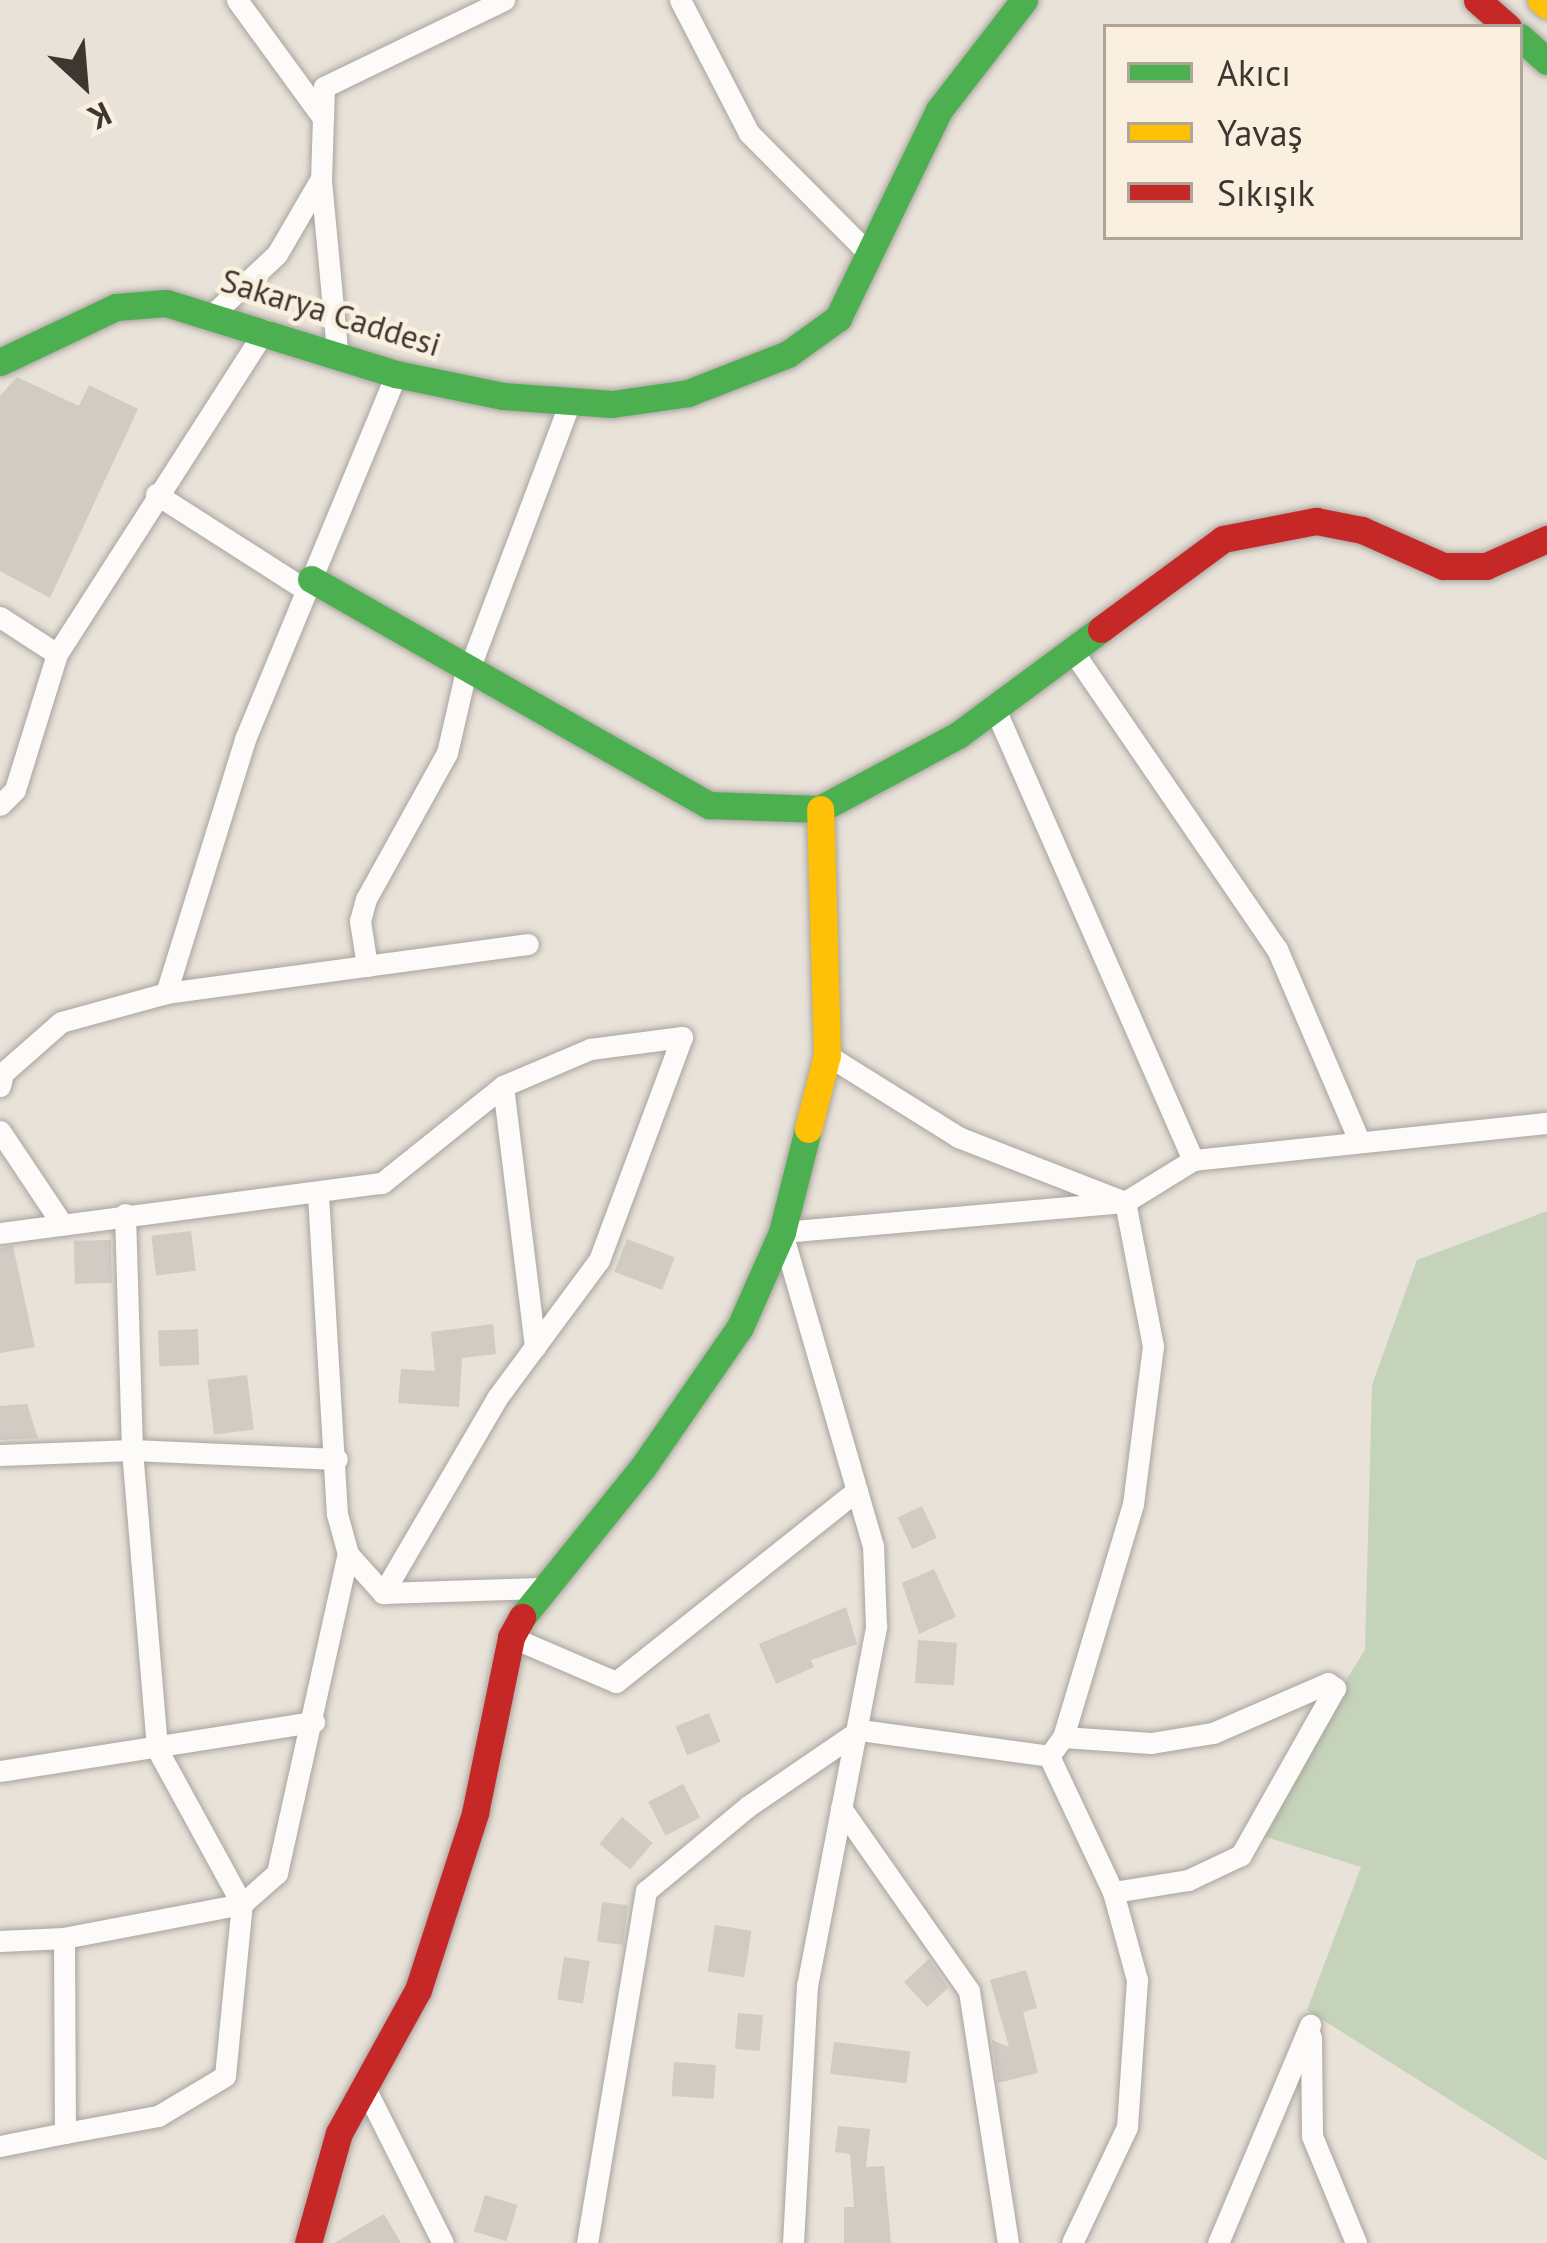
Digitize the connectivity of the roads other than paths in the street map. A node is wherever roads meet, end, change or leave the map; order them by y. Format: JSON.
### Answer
{"nodes":[{"id":1,"x":237,"y":0,"type":"edge"},
{"id":2,"x":504,"y":0,"type":"edge"},
{"id":3,"x":680,"y":0,"type":"edge"},
{"id":4,"x":1024,"y":0,"type":"edge"},
{"id":5,"x":1477,"y":0,"type":"edge"},
{"id":6,"x":1505,"y":24,"type":"edge"},
{"id":7,"x":1523,"y":41,"type":"edge"},
{"id":8,"x":1547,"y":61,"type":"edge"},
{"id":9,"x":323,"y":118,"type":"junction"},
{"id":10,"x":321,"y":180,"type":"junction"},
{"id":11,"x":871,"y":256,"type":"junction"},
{"id":12,"x":214,"y":313,"type":"junction"},
{"id":13,"x":265,"y":330,"type":"junction"},
{"id":14,"x":338,"y":350,"type":"junction"},
{"id":15,"x":0,"y":362,"type":"edge"},
{"id":16,"x":397,"y":374,"type":"junction"},
{"id":17,"x":570,"y":402,"type":"junction"},
{"id":18,"x":156,"y":494,"type":"junction"},
{"id":19,"x":1547,"y":538,"type":"edge"},
{"id":20,"x":308,"y":585,"type":"junction"},
{"id":21,"x":0,"y":617,"type":"edge"},
{"id":22,"x":1074,"y":653,"type":"junction"},
{"id":23,"x":56,"y":654,"type":"junction"},
{"id":24,"x":467,"y":672,"type":"junction"},
{"id":25,"x":995,"y":709,"type":"junction"},
{"id":26,"x":0,"y":805,"type":"edge"},
{"id":27,"x":820,"y":809,"type":"junction"},
{"id":28,"x":528,"y":944,"type":"dead end"},
{"id":29,"x":367,"y":966,"type":"junction"},
{"id":30,"x":166,"y":993,"type":"junction"},
{"id":31,"x":827,"y":1055,"type":"junction"},
{"id":32,"x":0,"y":1086,"type":"edge"},
{"id":33,"x":503,"y":1086,"type":"junction"},
{"id":34,"x":1547,"y":1123,"type":"edge"},
{"id":35,"x":0,"y":1131,"type":"edge"},
{"id":36,"x":1359,"y":1140,"type":"junction"},
{"id":37,"x":1193,"y":1160,"type":"junction"},
{"id":38,"x":318,"y":1196,"type":"junction"},
{"id":39,"x":1125,"y":1202,"type":"junction"},
{"id":40,"x":125,"y":1214,"type":"junction"},
{"id":41,"x":62,"y":1224,"type":"junction"},
{"id":42,"x":782,"y":1232,"type":"junction"},
{"id":43,"x":0,"y":1233,"type":"edge"},
{"id":44,"x":535,"y":1347,"type":"junction"},
{"id":45,"x":132,"y":1450,"type":"junction"},
{"id":46,"x":0,"y":1455,"type":"edge"},
{"id":47,"x":337,"y":1460,"type":"junction"},
{"id":48,"x":857,"y":1490,"type":"junction"},
{"id":49,"x":348,"y":1554,"type":"junction"},
{"id":50,"x":539,"y":1588,"type":"junction"},
{"id":51,"x":383,"y":1593,"type":"junction"},
{"id":52,"x":511,"y":1636,"type":"junction"},
{"id":53,"x":314,"y":1722,"type":"junction"},
{"id":54,"x":860,"y":1730,"type":"junction"},
{"id":55,"x":1063,"y":1737,"type":"junction"},
{"id":56,"x":157,"y":1749,"type":"junction"},
{"id":57,"x":1049,"y":1756,"type":"junction"},
{"id":58,"x":0,"y":1771,"type":"edge"},
{"id":59,"x":841,"y":1808,"type":"junction"},
{"id":60,"x":1113,"y":1892,"type":"junction"},
{"id":61,"x":242,"y":1904,"type":"junction"},
{"id":62,"x":64,"y":1938,"type":"junction"},
{"id":63,"x":0,"y":1941,"type":"edge"},
{"id":64,"x":364,"y":2084,"type":"junction"},
{"id":65,"x":65,"y":2133,"type":"junction"},
{"id":66,"x":0,"y":2146,"type":"edge"},
{"id":67,"x":308,"y":2243,"type":"edge"},
{"id":68,"x":443,"y":2243,"type":"edge"},
{"id":69,"x":586,"y":2243,"type":"edge"},
{"id":70,"x":793,"y":2243,"type":"edge"},
{"id":71,"x":1008,"y":2243,"type":"edge"},
{"id":72,"x":1072,"y":2243,"type":"edge"},
{"id":73,"x":1218,"y":2243,"type":"edge"},
{"id":74,"x":1356,"y":2243,"type":"edge"}],
"edges":[{"from":1,"to":9,"type":"street"},
{"from":2,"to":9,"type":"street"},
{"from":3,"to":11,"type":"street"},
{"from":4,"to":11,"type":"main road","name":"Sakarya Caddesi"},
{"from":5,"to":6,"type":"main road"},
{"from":7,"to":8,"type":"main road"},
{"from":9,"to":10,"type":"street"},
{"from":10,"to":12,"type":"street"},
{"from":10,"to":14,"type":"street"},
{"from":11,"to":17,"type":"main road","name":"Sakarya Caddesi"},
{"from":12,"to":13,"type":"main road","name":"Sakarya Caddesi"},
{"from":12,"to":15,"type":"main road","name":"Sakarya Caddesi"},
{"from":13,"to":14,"type":"main road","name":"Sakarya Caddesi"},
{"from":13,"to":18,"type":"street"},
{"from":14,"to":16,"type":"main road","name":"Sakarya Caddesi"},
{"from":16,"to":17,"type":"main road","name":"Sakarya Caddesi"},
{"from":16,"to":20,"type":"street"},
{"from":17,"to":24,"type":"street"},
{"from":18,"to":20,"type":"street"},
{"from":18,"to":23,"type":"street"},
{"from":19,"to":22,"type":"main road"},
{"from":20,"to":24,"type":"main road"},
{"from":20,"to":30,"type":"street"},
{"from":21,"to":23,"type":"street"},
{"from":22,"to":25,"type":"main road"},
{"from":22,"to":36,"type":"street"},
{"from":23,"to":26,"type":"street"},
{"from":24,"to":27,"type":"main road"},
{"from":24,"to":29,"type":"street"},
{"from":25,"to":27,"type":"main road"},
{"from":25,"to":37,"type":"street"},
{"from":27,"to":31,"type":"main road"},
{"from":28,"to":29,"type":"street"},
{"from":29,"to":30,"type":"street"},
{"from":30,"to":32,"type":"street"},
{"from":31,"to":39,"type":"street"},
{"from":31,"to":42,"type":"main road"},
{"from":33,"to":38,"type":"street"},
{"from":33,"to":44,"type":"street"},
{"from":33,"to":44,"type":"street"},
{"from":34,"to":36,"type":"street"},
{"from":35,"to":41,"type":"street"},
{"from":36,"to":37,"type":"street"},
{"from":37,"to":39,"type":"street"},
{"from":38,"to":40,"type":"street"},
{"from":38,"to":47,"type":"street"},
{"from":39,"to":42,"type":"street"},
{"from":39,"to":55,"type":"street"},
{"from":40,"to":41,"type":"street"},
{"from":40,"to":45,"type":"street"},
{"from":41,"to":43,"type":"street"},
{"from":42,"to":48,"type":"street"},
{"from":42,"to":50,"type":"main road"},
{"from":44,"to":51,"type":"street"},
{"from":45,"to":46,"type":"street"},
{"from":45,"to":47,"type":"street"},
{"from":45,"to":56,"type":"street"},
{"from":47,"to":49,"type":"street"},
{"from":48,"to":52,"type":"street"},
{"from":48,"to":54,"type":"street"},
{"from":49,"to":51,"type":"street"},
{"from":49,"to":53,"type":"street"},
{"from":50,"to":51,"type":"street"},
{"from":50,"to":52,"type":"main road"},
{"from":52,"to":64,"type":"main road"},
{"from":53,"to":56,"type":"street"},
{"from":53,"to":61,"type":"street"},
{"from":54,"to":57,"type":"street"},
{"from":54,"to":59,"type":"street"},
{"from":54,"to":69,"type":"street"},
{"from":55,"to":57,"type":"street"},
{"from":55,"to":60,"type":"street"},
{"from":56,"to":58,"type":"street"},
{"from":56,"to":61,"type":"street"},
{"from":57,"to":60,"type":"street"},
{"from":59,"to":70,"type":"street"},
{"from":59,"to":71,"type":"street"},
{"from":60,"to":72,"type":"street"},
{"from":61,"to":62,"type":"street"},
{"from":61,"to":65,"type":"street"},
{"from":62,"to":63,"type":"street"},
{"from":62,"to":65,"type":"street"},
{"from":64,"to":67,"type":"main road"},
{"from":64,"to":68,"type":"street"},
{"from":65,"to":66,"type":"street"},
{"from":73,"to":74,"type":"street"}]}
